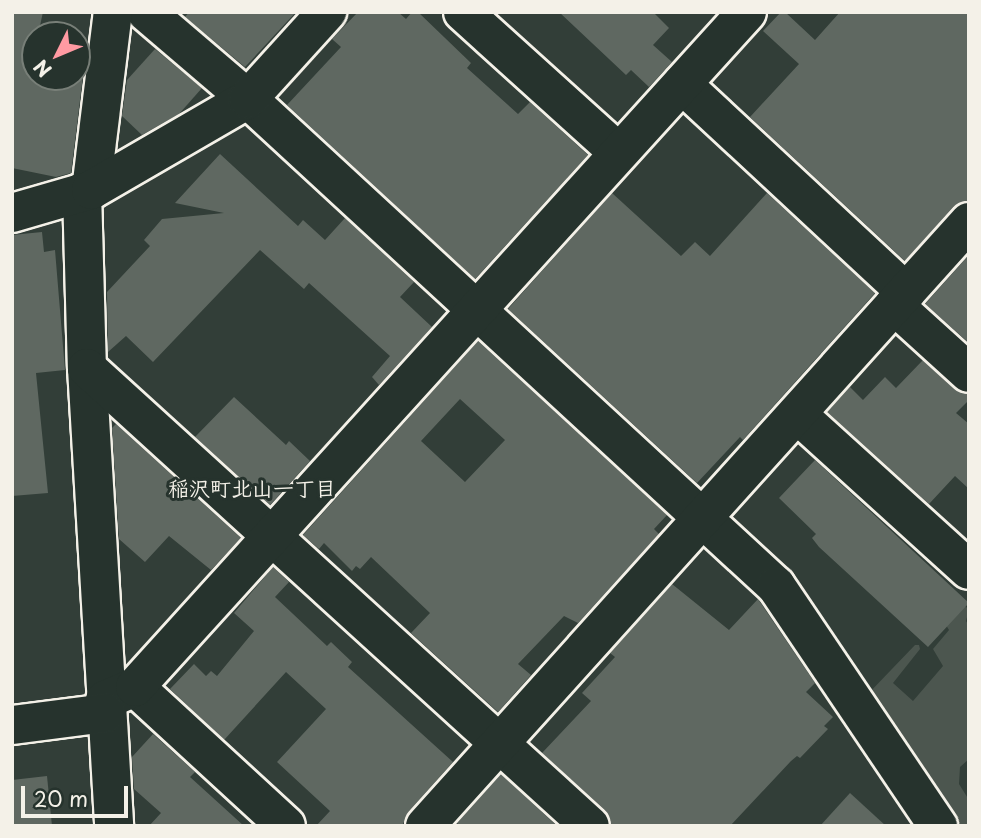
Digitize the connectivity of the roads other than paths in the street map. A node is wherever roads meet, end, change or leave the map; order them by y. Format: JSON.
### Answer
{"nodes":[{"id":1,"x":327,"y":12,"type":"edge"},
{"id":2,"x":463,"y":12,"type":"edge"},
{"id":3,"x":118,"y":13,"type":"edge"},
{"id":4,"x":732,"y":17,"type":"edge"},
{"id":5,"x":682,"y":84,"type":"junction"},
{"id":6,"x":248,"y":99,"type":"junction"},
{"id":7,"x":620,"y":153,"type":"junction"},
{"id":8,"x":86,"y":191,"type":"junction"},
{"id":9,"x":12,"y":212,"type":"edge"},
{"id":10,"x":969,"y":222,"type":"edge"},
{"id":11,"x":900,"y":299,"type":"junction"},
{"id":12,"x":478,"y":310,"type":"junction"},
{"id":13,"x":87,"y":368,"type":"junction"},
{"id":14,"x":969,"y":373,"type":"edge"},
{"id":15,"x":797,"y":414,"type":"junction"},
{"id":16,"x":703,"y":518,"type":"junction"},
{"id":17,"x":272,"y":536,"type":"junction"},
{"id":18,"x":969,"y":570,"type":"edge"},
{"id":19,"x":115,"y":700,"type":"junction"},
{"id":20,"x":12,"y":725,"type":"edge"},
{"id":21,"x":499,"y":743,"type":"junction"},
{"id":22,"x":114,"y":826,"type":"edge"},
{"id":23,"x":286,"y":826,"type":"edge"},
{"id":24,"x":425,"y":826,"type":"edge"},
{"id":25,"x":590,"y":826,"type":"edge"},
{"id":26,"x":938,"y":826,"type":"edge"}],
"edges":[{"from":1,"to":6,"type":"street"},
{"from":2,"to":7,"type":"street"},
{"from":3,"to":6,"type":"street"},
{"from":3,"to":8,"type":"street"},
{"from":4,"to":5,"type":"street"},
{"from":5,"to":7,"type":"street"},
{"from":5,"to":11,"type":"street"},
{"from":6,"to":8,"type":"street"},
{"from":6,"to":12,"type":"street"},
{"from":7,"to":12,"type":"street"},
{"from":8,"to":9,"type":"street"},
{"from":8,"to":13,"type":"street"},
{"from":10,"to":11,"type":"street"},
{"from":11,"to":14,"type":"street"},
{"from":11,"to":15,"type":"street"},
{"from":12,"to":16,"type":"street"},
{"from":12,"to":17,"type":"street"},
{"from":13,"to":17,"type":"street"},
{"from":13,"to":19,"type":"street"},
{"from":15,"to":16,"type":"street"},
{"from":15,"to":18,"type":"street"},
{"from":16,"to":21,"type":"street"},
{"from":16,"to":26,"type":"street"},
{"from":17,"to":19,"type":"street"},
{"from":17,"to":21,"type":"street"},
{"from":19,"to":20,"type":"street"},
{"from":19,"to":22,"type":"street"},
{"from":19,"to":23,"type":"street"},
{"from":21,"to":24,"type":"street"},
{"from":21,"to":25,"type":"street"}]}
